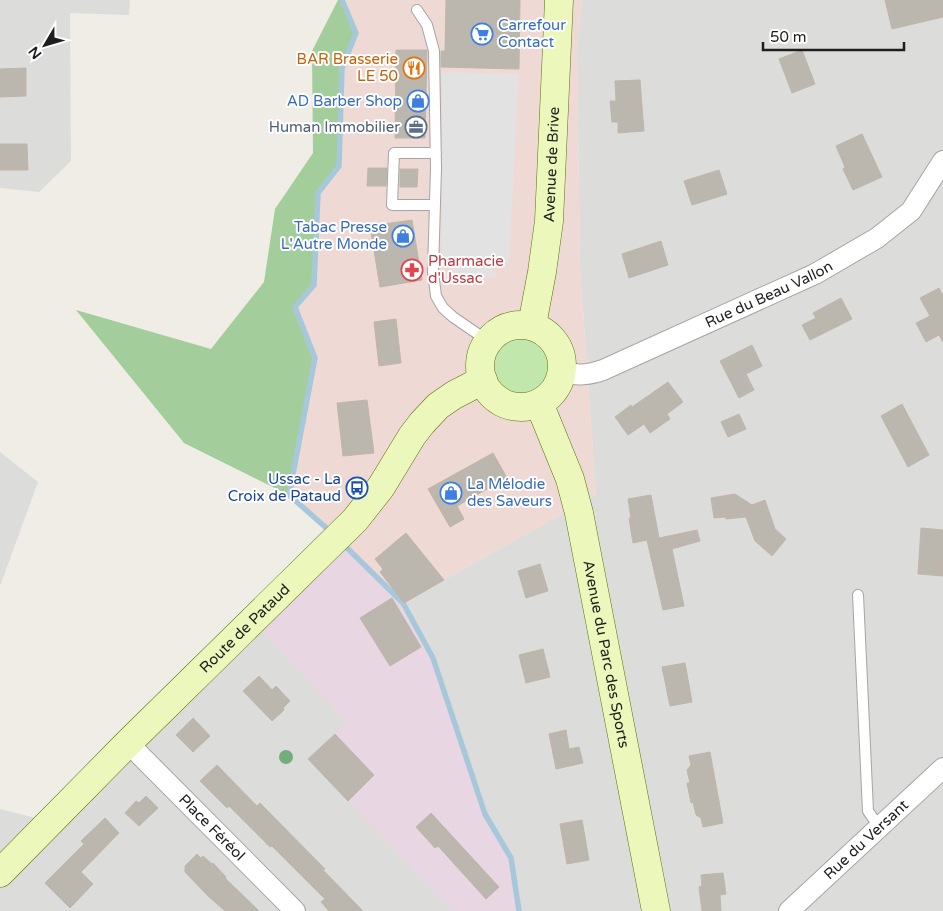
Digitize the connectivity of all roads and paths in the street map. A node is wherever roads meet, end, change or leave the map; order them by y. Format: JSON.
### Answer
{"nodes":[{"id":1,"x":559,"y":0,"type":"edge"},
{"id":2,"x":417,"y":10,"type":"dead end"},
{"id":3,"x":436,"y":153,"type":"junction"},
{"id":4,"x":943,"y":161,"type":"edge"},
{"id":5,"x":435,"y":205,"type":"junction"},
{"id":6,"x":532,"y":325,"type":"junction"},
{"id":7,"x":488,"y":341,"type":"junction"},
{"id":8,"x":562,"y":372,"type":"junction"},
{"id":9,"x":482,"y":380,"type":"junction"},
{"id":10,"x":539,"y":403,"type":"junction"},
{"id":11,"x":858,"y":594,"type":"dead end"},
{"id":12,"x":128,"y":743,"type":"junction"},
{"id":13,"x":943,"y":768,"type":"edge"},
{"id":14,"x":879,"y":827,"type":"junction"},
{"id":15,"x":0,"y":873,"type":"edge"},
{"id":16,"x":295,"y":911,"type":"edge"},
{"id":17,"x":656,"y":911,"type":"edge"},
{"id":18,"x":789,"y":911,"type":"edge"}],
"edges":[{"from":1,"to":6,"type":"street","name":"Avenue de Brive"},
{"from":2,"to":3,"type":"lane"},
{"from":3,"to":5,"type":"lane"},
{"from":3,"to":5,"type":"lane"},
{"from":4,"to":8,"type":"street","name":"Rue du Beau Vallon"},
{"from":5,"to":7,"type":"lane"},
{"from":6,"to":7,"type":"street"},
{"from":6,"to":8,"type":"street"},
{"from":7,"to":9,"type":"street"},
{"from":8,"to":10,"type":"street"},
{"from":9,"to":10,"type":"street"},
{"from":9,"to":12,"type":"street","name":"Route de Pataud"},
{"from":10,"to":17,"type":"street","name":"Avenue du Parc des Sports"},
{"from":11,"to":14,"type":"lane"},
{"from":12,"to":15,"type":"street","name":"Route de Pataud"},
{"from":12,"to":16,"type":"street","name":"Place Féréol"},
{"from":13,"to":14,"type":"street","name":"Rue du Versant"},
{"from":14,"to":18,"type":"street","name":"Rue du Versant"}]}
